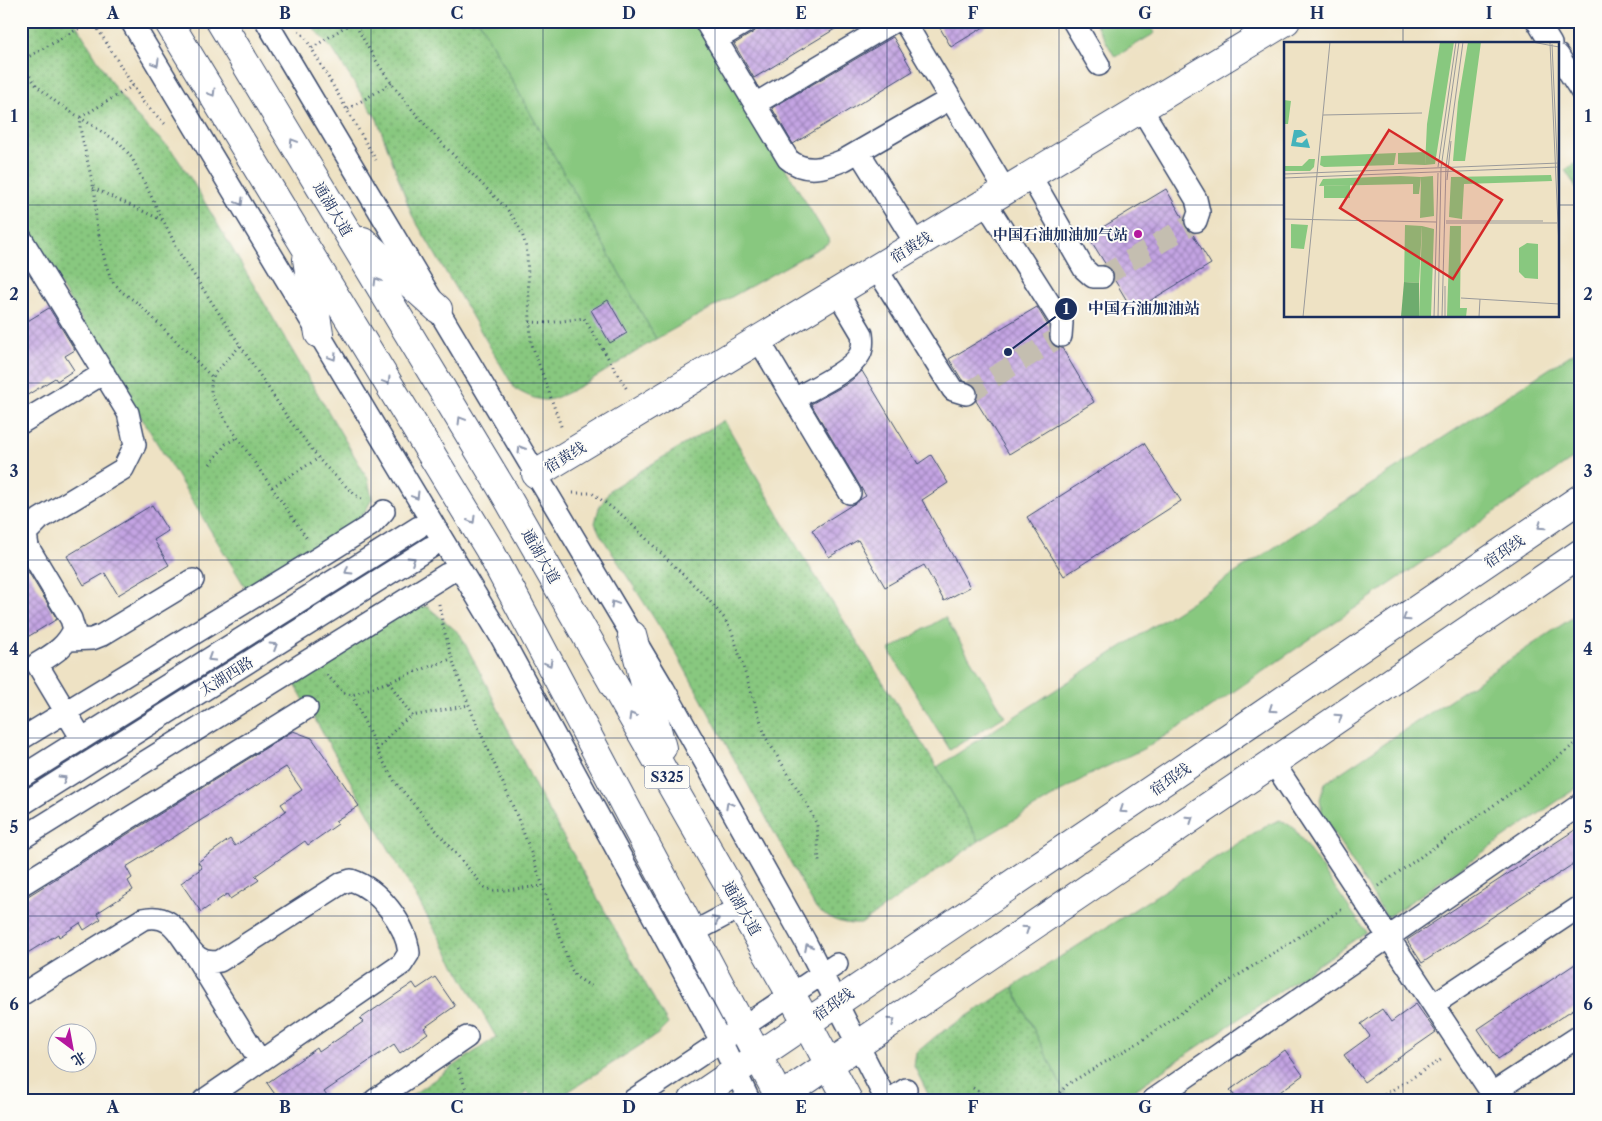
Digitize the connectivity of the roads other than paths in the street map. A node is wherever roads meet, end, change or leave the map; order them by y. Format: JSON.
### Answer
{"nodes":[{"id":1,"x":131,"y":21,"type":"edge"},
{"id":2,"x":168,"y":21,"type":"edge"},
{"id":3,"x":220,"y":21,"type":"edge"},
{"id":4,"x":266,"y":21,"type":"edge"},
{"id":5,"x":705,"y":21,"type":"edge"},
{"id":6,"x":748,"y":21,"type":"edge"},
{"id":7,"x":895,"y":21,"type":"edge"},
{"id":8,"x":904,"y":21,"type":"edge"},
{"id":9,"x":1073,"y":21,"type":"edge"},
{"id":10,"x":1286,"y":21,"type":"edge"},
{"id":11,"x":1537,"y":21,"type":"edge"},
{"id":12,"x":716,"y":40,"type":"junction"},
{"id":13,"x":1550,"y":42,"type":"edge"},
{"id":14,"x":1560,"y":58,"type":"edge"},
{"id":15,"x":1099,"y":65,"type":"dead end"},
{"id":16,"x":1581,"y":91,"type":"edge"},
{"id":17,"x":950,"y":99,"type":"junction"},
{"id":18,"x":755,"y":104,"type":"junction"},
{"id":19,"x":1141,"y":108,"type":"junction"},
{"id":20,"x":860,"y":152,"type":"junction"},
{"id":21,"x":1030,"y":176,"type":"junction"},
{"id":22,"x":995,"y":196,"type":"junction"},
{"id":23,"x":340,"y":219,"type":"junction"},
{"id":24,"x":1196,"y":221,"type":"dead end"},
{"id":25,"x":21,"y":238,"type":"edge"},
{"id":26,"x":916,"y":244,"type":"junction"},
{"id":27,"x":304,"y":245,"type":"junction"},
{"id":28,"x":876,"y":268,"type":"junction"},
{"id":29,"x":1102,"y":277,"type":"dead end"},
{"id":30,"x":836,"y":292,"type":"junction"},
{"id":31,"x":438,"y":309,"type":"junction"},
{"id":32,"x":319,"y":334,"type":"junction"},
{"id":33,"x":1061,"y":336,"type":"dead end"},
{"id":34,"x":758,"y":339,"type":"junction"},
{"id":35,"x":104,"y":373,"type":"junction"},
{"id":36,"x":966,"y":394,"type":"dead end"},
{"id":37,"x":794,"y":399,"type":"junction"},
{"id":38,"x":21,"y":423,"type":"edge"},
{"id":39,"x":536,"y":474,"type":"junction"},
{"id":40,"x":850,"y":493,"type":"dead end"},
{"id":41,"x":1581,"y":498,"type":"edge"},
{"id":42,"x":384,"y":511,"type":"road end"},
{"id":43,"x":419,"y":526,"type":"dead end"},
{"id":44,"x":432,"y":547,"type":"dead end"},
{"id":45,"x":1581,"y":553,"type":"edge"},
{"id":46,"x":442,"y":578,"type":"road end"},
{"id":47,"x":194,"y":580,"type":"dead end"},
{"id":48,"x":632,"y":635,"type":"junction"},
{"id":49,"x":70,"y":640,"type":"junction"},
{"id":50,"x":307,"y":708,"type":"dead end"},
{"id":51,"x":65,"y":712,"type":"junction"},
{"id":52,"x":21,"y":739,"type":"edge"},
{"id":53,"x":82,"y":739,"type":"junction"},
{"id":54,"x":21,"y":744,"type":"edge"},
{"id":55,"x":1273,"y":762,"type":"junction"},
{"id":56,"x":29,"y":772,"type":"edge"},
{"id":57,"x":671,"y":784,"type":"junction"},
{"id":58,"x":1581,"y":804,"type":"edge"},
{"id":59,"x":21,"y":805,"type":"edge"},
{"id":60,"x":21,"y":838,"type":"edge"},
{"id":61,"x":21,"y":885,"type":"edge"},
{"id":62,"x":1581,"y":906,"type":"edge"},
{"id":63,"x":741,"y":907,"type":"junction"},
{"id":64,"x":692,"y":933,"type":"junction"},
{"id":65,"x":1388,"y":937,"type":"junction"},
{"id":66,"x":195,"y":956,"type":"junction"},
{"id":67,"x":829,"y":969,"type":"junction"},
{"id":68,"x":790,"y":994,"type":"junction"},
{"id":69,"x":21,"y":995,"type":"edge"},
{"id":70,"x":835,"y":1002,"type":"junction"},
{"id":71,"x":1434,"y":1004,"type":"junction"},
{"id":72,"x":806,"y":1022,"type":"junction"},
{"id":73,"x":731,"y":1034,"type":"junction"},
{"id":74,"x":1581,"y":1035,"type":"edge"},
{"id":75,"x":467,"y":1037,"type":"dead end"},
{"id":76,"x":857,"y":1044,"type":"junction"},
{"id":77,"x":260,"y":1061,"type":"junction"},
{"id":78,"x":746,"y":1063,"type":"junction"},
{"id":79,"x":829,"y":1063,"type":"junction"},
{"id":80,"x":894,"y":1096,"type":"edge"},
{"id":81,"x":1494,"y":1097,"type":"edge"},
{"id":82,"x":208,"y":1099,"type":"edge"},
{"id":83,"x":779,"y":1099,"type":"edge"},
{"id":84,"x":375,"y":1100,"type":"edge"},
{"id":85,"x":633,"y":1100,"type":"edge"},
{"id":86,"x":692,"y":1100,"type":"edge"},
{"id":87,"x":749,"y":1100,"type":"edge"},
{"id":88,"x":848,"y":1100,"type":"edge"},
{"id":89,"x":1153,"y":1100,"type":"edge"}],
"edges":[{"from":1,"to":32,"type":"street","one_way":true},
{"from":2,"to":27,"type":"main road","one_way":true},
{"from":23,"to":3,"type":"main road","name":"通湖大道","one_way":true},
{"from":4,"to":31,"type":"street"},
{"from":5,"to":12,"type":"street"},
{"from":6,"to":12,"type":"street"},
{"from":7,"to":18,"type":"street"},
{"from":8,"to":17,"type":"street"},
{"from":9,"to":15,"type":"street"},
{"from":10,"to":19,"type":"main road","name":"宿黄线"},
{"from":11,"to":13,"type":"street"},
{"from":12,"to":18,"type":"street"},
{"from":14,"to":16,"type":"street"},
{"from":17,"to":20,"type":"street"},
{"from":17,"to":22,"type":"street"},
{"from":18,"to":20,"type":"street"},
{"from":19,"to":21,"type":"main road","name":"宿黄线"},
{"from":19,"to":24,"type":"street"},
{"from":20,"to":26,"type":"street"},
{"from":21,"to":22,"type":"main road","name":"宿黄线"},
{"from":21,"to":29,"type":"street"},
{"from":22,"to":26,"type":"main road","name":"宿黄线"},
{"from":22,"to":33,"type":"street"},
{"from":23,"to":31,"type":"main road"},
{"from":57,"to":23,"type":"main road","name":"通湖大道","number":"S325","one_way":true},
{"from":25,"to":35,"type":"street"},
{"from":26,"to":28,"type":"main road","name":"宿黄线"},
{"from":27,"to":32,"type":"main road"},
{"from":27,"to":64,"type":"main road","one_way":true},
{"from":28,"to":30,"type":"main road","name":"宿黄线"},
{"from":28,"to":36,"type":"street"},
{"from":30,"to":34,"type":"main road","name":"宿黄线"},
{"from":30,"to":37,"type":"street"},
{"from":39,"to":31,"type":"street","one_way":true},
{"from":32,"to":73,"type":"street","one_way":true},
{"from":34,"to":37,"type":"street"},
{"from":34,"to":39,"type":"main road","name":"宿黄线"},
{"from":35,"to":38,"type":"street"},
{"from":35,"to":49,"type":"street"},
{"from":37,"to":40,"type":"street"},
{"from":48,"to":39,"type":"street","one_way":true},
{"from":41,"to":70,"type":"main road","name":"宿邳线","one_way":true},
{"from":42,"to":51,"type":"street"},
{"from":43,"to":53,"type":"street","name":"太湖西路","one_way":true},
{"from":59,"to":44,"type":"street","name":"太湖西路","one_way":true},
{"from":55,"to":45,"type":"main road","one_way":true},
{"from":46,"to":60,"type":"street"},
{"from":47,"to":49,"type":"street"},
{"from":48,"to":57,"type":"main road"},
{"from":67,"to":48,"type":"street","one_way":true},
{"from":49,"to":51,"type":"street"},
{"from":50,"to":61,"type":"street"},
{"from":51,"to":52,"type":"street"},
{"from":51,"to":53,"type":"street"},
{"from":53,"to":56,"type":"street","name":"太湖西路"},
{"from":54,"to":56,"type":"street"},
{"from":55,"to":65,"type":"street"},
{"from":76,"to":55,"type":"main road","one_way":true},
{"from":57,"to":63,"type":"main road","name":"通湖大道","number":"S325"},
{"from":58,"to":65,"type":"street"},
{"from":62,"to":71,"type":"street"},
{"from":64,"to":63,"type":"street","one_way":true},
{"from":63,"to":68,"type":"main road","name":"通湖大道","number":"S325"},
{"from":64,"to":73,"type":"main road"},
{"from":65,"to":71,"type":"street"},
{"from":65,"to":89,"type":"street"},
{"from":66,"to":69,"type":"street"},
{"from":66,"to":77,"type":"street"},
{"from":66,"to":77,"type":"street"},
{"from":67,"to":68,"type":"street"},
{"from":67,"to":70,"type":"street"},
{"from":68,"to":72,"type":"main road","name":"通湖大道","number":"S325"},
{"from":68,"to":73,"type":"street"},
{"from":70,"to":72,"type":"main road","name":"宿邳线"},
{"from":70,"to":76,"type":"street"},
{"from":71,"to":81,"type":"street"},
{"from":72,"to":78,"type":"main road","name":"宿邳线"},
{"from":72,"to":79,"type":"main road","name":"通湖大道","number":"S325"},
{"from":73,"to":78,"type":"main road"},
{"from":73,"to":85,"type":"street"},
{"from":74,"to":81,"type":"street"},
{"from":75,"to":84,"type":"street"},
{"from":76,"to":79,"type":"main road"},
{"from":76,"to":80,"type":"street"},
{"from":77,"to":82,"type":"street"},
{"from":78,"to":83,"type":"main road"},
{"from":78,"to":86,"type":"main road","name":"宿邳线"},
{"from":78,"to":87,"type":"street"},
{"from":79,"to":83,"type":"main road"},
{"from":79,"to":88,"type":"main road","name":"通湖大道"}]}
